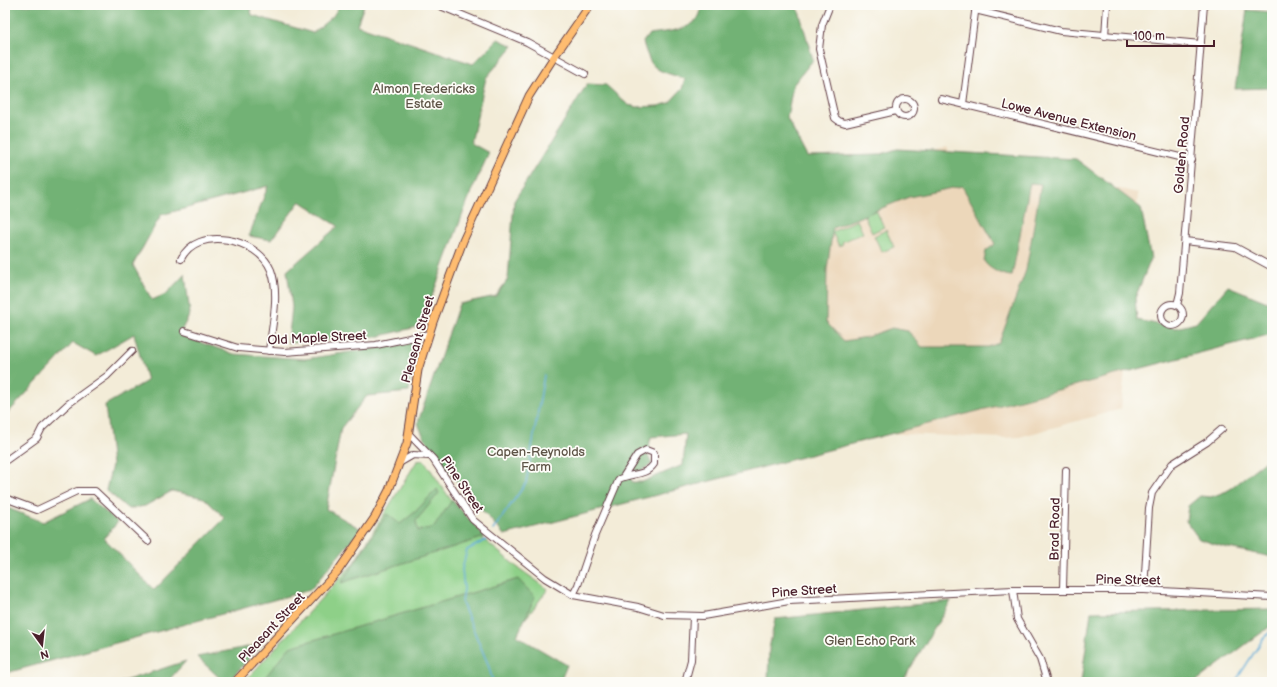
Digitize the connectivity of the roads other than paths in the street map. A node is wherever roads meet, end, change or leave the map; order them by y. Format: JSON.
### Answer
{"nodes":[{"id":1,"x":438,"y":5,"type":"edge"},
{"id":2,"x":590,"y":5,"type":"edge"},
{"id":3,"x":830,"y":5,"type":"edge"},
{"id":4,"x":1107,"y":5,"type":"edge"},
{"id":5,"x":1204,"y":5,"type":"edge"},
{"id":6,"x":975,"y":8,"type":"edge"},
{"id":7,"x":1105,"y":36,"type":"junction"},
{"id":8,"x":1201,"y":44,"type":"junction"},
{"id":9,"x":554,"y":57,"type":"junction"},
{"id":10,"x":585,"y":74,"type":"dead end"},
{"id":11,"x":941,"y":99,"type":"dead end"},
{"id":12,"x":962,"y":104,"type":"junction"},
{"id":13,"x":896,"y":111,"type":"dead end"},
{"id":14,"x":1192,"y":160,"type":"junction"},
{"id":15,"x":1185,"y":241,"type":"junction"},
{"id":16,"x":181,"y":259,"type":"dead end"},
{"id":17,"x":1272,"y":265,"type":"edge"},
{"id":18,"x":1177,"y":305,"type":"dead end"},
{"id":19,"x":184,"y":331,"type":"dead end"},
{"id":20,"x":429,"y":334,"type":"junction"},
{"id":21,"x":132,"y":351,"type":"dead end"},
{"id":22,"x":269,"y":351,"type":"junction"},
{"id":23,"x":1222,"y":429,"type":"dead end"},
{"id":24,"x":409,"y":434,"type":"junction"},
{"id":25,"x":429,"y":456,"type":"junction"},
{"id":26,"x":5,"y":461,"type":"edge"},
{"id":27,"x":401,"y":462,"type":"junction"},
{"id":28,"x":1066,"y":470,"type":"dead end"},
{"id":29,"x":623,"y":477,"type":"junction"},
{"id":30,"x":5,"y":498,"type":"edge"},
{"id":31,"x":148,"y":540,"type":"dead end"},
{"id":32,"x":1063,"y":589,"type":"junction"},
{"id":33,"x":1013,"y":590,"type":"junction"},
{"id":34,"x":1144,"y":590,"type":"junction"},
{"id":35,"x":573,"y":595,"type":"junction"},
{"id":36,"x":1272,"y":597,"type":"edge"},
{"id":37,"x":693,"y":617,"type":"junction"},
{"id":38,"x":235,"y":682,"type":"edge"},
{"id":39,"x":685,"y":682,"type":"edge"},
{"id":40,"x":1046,"y":682,"type":"edge"}],
"edges":[{"from":1,"to":9,"type":"street"},
{"from":2,"to":9,"type":"main road","name":"Pleasant Street"},
{"from":3,"to":13,"type":"street"},
{"from":4,"to":7,"type":"street"},
{"from":5,"to":8,"type":"street","name":"Golden Road"},
{"from":6,"to":7,"type":"street"},
{"from":6,"to":12,"type":"street"},
{"from":7,"to":8,"type":"street"},
{"from":8,"to":14,"type":"street","name":"Golden Road"},
{"from":9,"to":10,"type":"street"},
{"from":9,"to":20,"type":"main road","name":"Pleasant Street"},
{"from":11,"to":12,"type":"street","name":"Lowe Avenue Extension"},
{"from":12,"to":14,"type":"street","name":"Lowe Avenue Extension"},
{"from":14,"to":15,"type":"street","name":"Golden Road"},
{"from":15,"to":17,"type":"street"},
{"from":15,"to":18,"type":"street","name":"Golden Road"},
{"from":16,"to":22,"type":"street"},
{"from":19,"to":22,"type":"street","name":"Old Maple Street"},
{"from":20,"to":22,"type":"street","name":"Old Maple Street"},
{"from":20,"to":24,"type":"main road","name":"Pleasant Street"},
{"from":21,"to":26,"type":"street"},
{"from":23,"to":34,"type":"street"},
{"from":24,"to":25,"type":"street","name":"Pine Street"},
{"from":24,"to":27,"type":"main road","name":"Pleasant Street"},
{"from":25,"to":27,"type":"street"},
{"from":25,"to":35,"type":"street","name":"Pine Street"},
{"from":27,"to":38,"type":"main road","name":"Pleasant Street"},
{"from":28,"to":32,"type":"street","name":"Brad Road"},
{"from":29,"to":29,"type":"street"},
{"from":29,"to":35,"type":"street"},
{"from":30,"to":31,"type":"street"},
{"from":32,"to":33,"type":"street","name":"Pine Street"},
{"from":32,"to":34,"type":"street","name":"Pine Street"},
{"from":33,"to":37,"type":"street","name":"Pine Street"},
{"from":33,"to":40,"type":"street"},
{"from":34,"to":36,"type":"street","name":"Pine Street"},
{"from":35,"to":37,"type":"street","name":"Pine Street"},
{"from":37,"to":39,"type":"street"}]}
